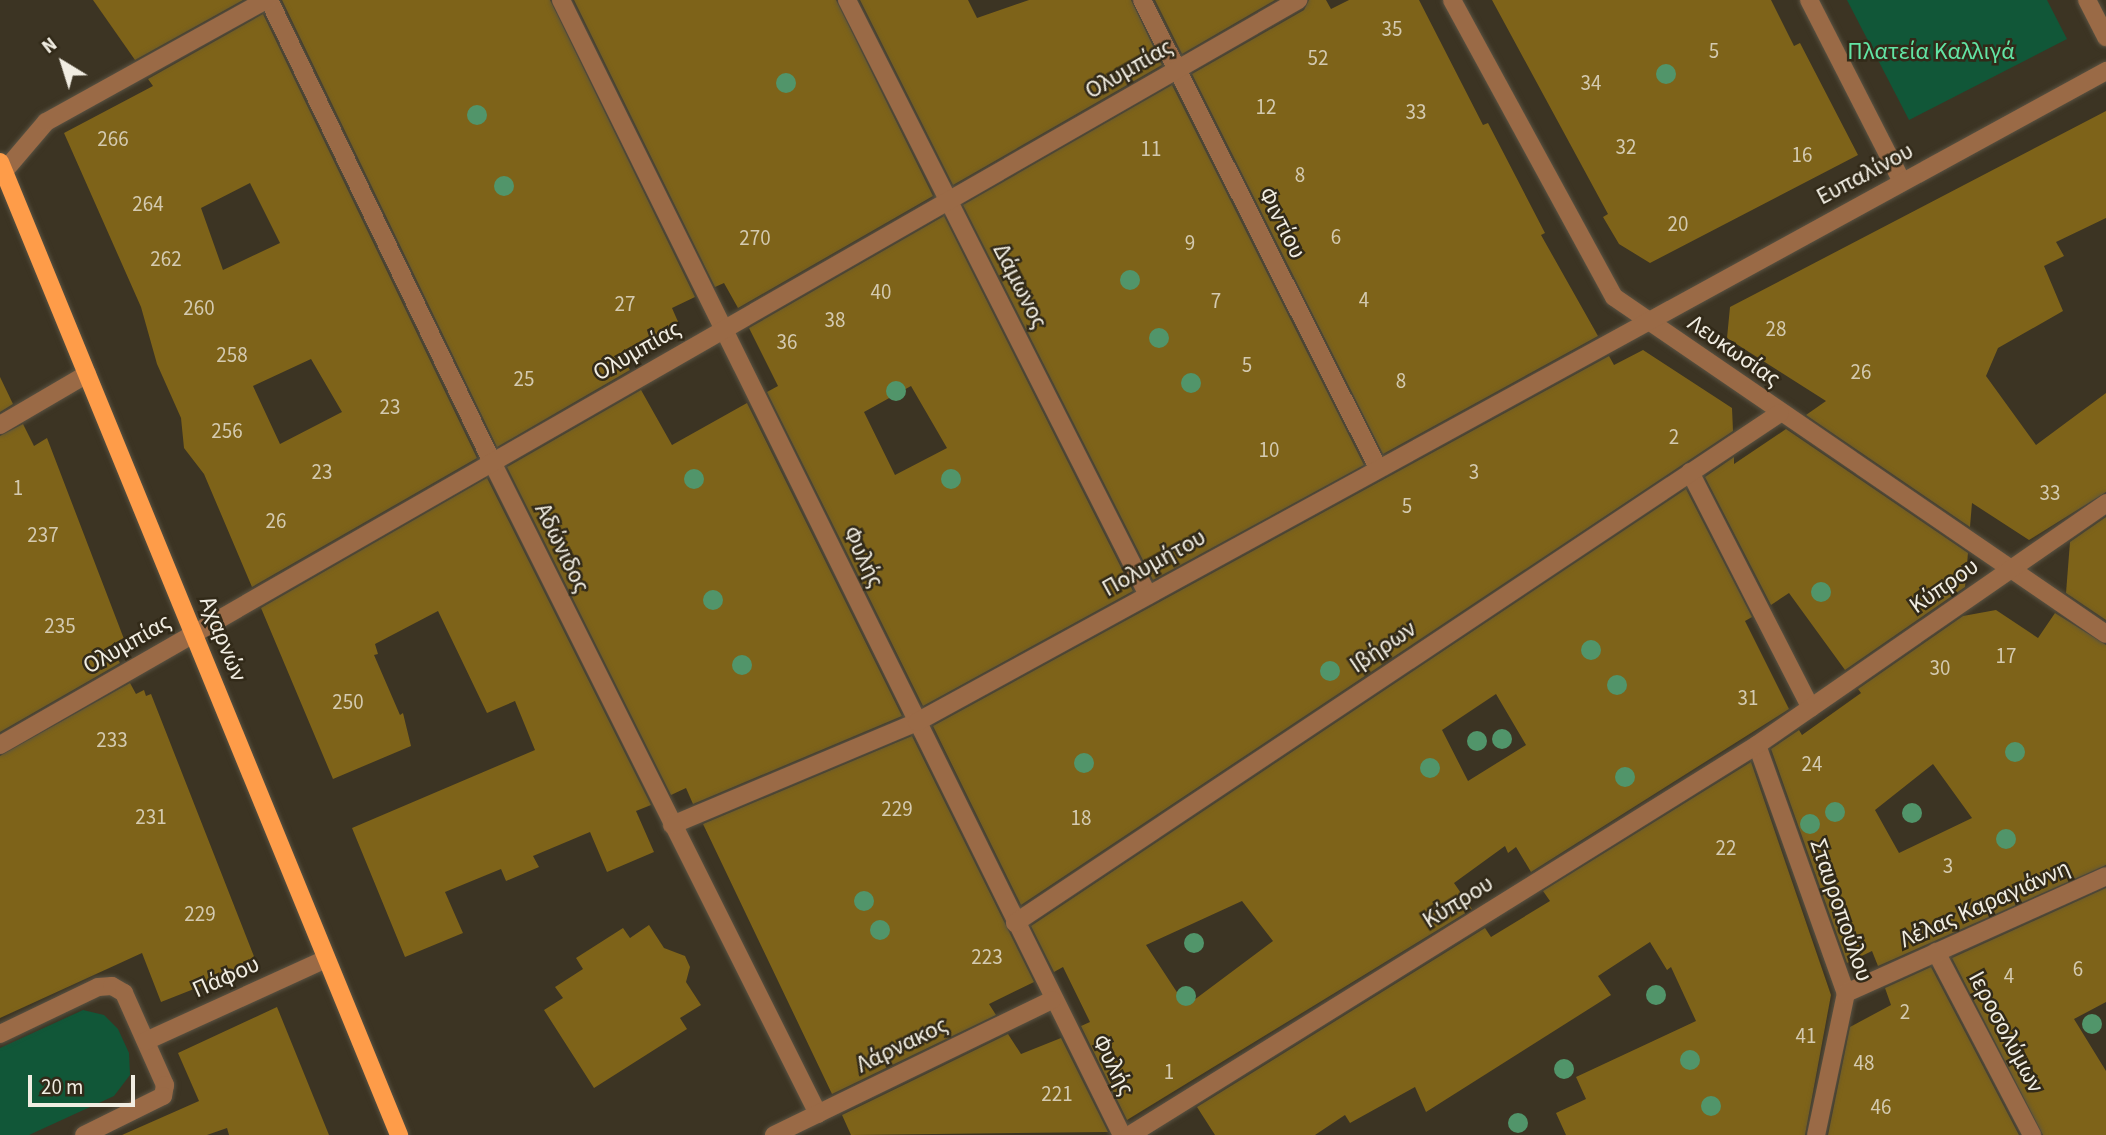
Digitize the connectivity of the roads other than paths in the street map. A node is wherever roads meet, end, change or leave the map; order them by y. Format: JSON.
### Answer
{"nodes":[{"id":1,"x":268,"y":0,"type":"edge"},
{"id":2,"x":561,"y":0,"type":"edge"},
{"id":3,"x":847,"y":0,"type":"edge"},
{"id":4,"x":1142,"y":0,"type":"edge"},
{"id":5,"x":1298,"y":0,"type":"edge"},
{"id":6,"x":1452,"y":0,"type":"edge"},
{"id":7,"x":1809,"y":0,"type":"edge"},
{"id":8,"x":2087,"y":0,"type":"edge"},
{"id":9,"x":2106,"y":37,"type":"edge"},
{"id":10,"x":1177,"y":69,"type":"junction"},
{"id":11,"x":2106,"y":71,"type":"edge"},
{"id":12,"x":1,"y":170,"type":"edge"},
{"id":13,"x":1902,"y":182,"type":"junction"},
{"id":14,"x":949,"y":201,"type":"junction"},
{"id":15,"x":1648,"y":320,"type":"junction"},
{"id":16,"x":725,"y":329,"type":"junction"},
{"id":17,"x":87,"y":374,"type":"junction"},
{"id":18,"x":1780,"y":413,"type":"junction"},
{"id":19,"x":0,"y":425,"type":"edge"},
{"id":20,"x":492,"y":462,"type":"junction"},
{"id":21,"x":1378,"y":468,"type":"junction"},
{"id":22,"x":1690,"y":472,"type":"junction"},
{"id":23,"x":2106,"y":503,"type":"edge"},
{"id":24,"x":2013,"y":568,"type":"junction"},
{"id":25,"x":1148,"y":595,"type":"junction"},
{"id":26,"x":195,"y":633,"type":"junction"},
{"id":27,"x":2106,"y":634,"type":"edge"},
{"id":28,"x":1811,"y":708,"type":"junction"},
{"id":29,"x":917,"y":722,"type":"junction"},
{"id":30,"x":0,"y":745,"type":"edge"},
{"id":31,"x":1757,"y":745,"type":"junction"},
{"id":32,"x":672,"y":825,"type":"junction"},
{"id":33,"x":2106,"y":876,"type":"edge"},
{"id":34,"x":1015,"y":923,"type":"junction"},
{"id":35,"x":1937,"y":952,"type":"junction"},
{"id":36,"x":327,"y":959,"type":"junction"},
{"id":37,"x":1846,"y":993,"type":"junction"},
{"id":38,"x":1052,"y":1000,"type":"junction"},
{"id":39,"x":0,"y":1034,"type":"edge"},
{"id":40,"x":146,"y":1041,"type":"junction"},
{"id":41,"x":818,"y":1114,"type":"junction"},
{"id":42,"x":84,"y":1135,"type":"edge"},
{"id":43,"x":399,"y":1135,"type":"edge"},
{"id":44,"x":774,"y":1135,"type":"edge"},
{"id":45,"x":1122,"y":1135,"type":"edge"},
{"id":46,"x":1130,"y":1135,"type":"edge"},
{"id":47,"x":1816,"y":1135,"type":"edge"},
{"id":48,"x":2032,"y":1135,"type":"edge"}],
"edges":[{"from":1,"to":12,"type":"street"},
{"from":1,"to":20,"type":"street","name":"Αδώνιδος"},
{"from":2,"to":16,"type":"street","name":"Φυλής"},
{"from":3,"to":14,"type":"street","name":"Δάμωνος"},
{"from":4,"to":10,"type":"street","name":"Φιντίου"},
{"from":5,"to":10,"type":"street","name":"Ολυμπίας"},
{"from":6,"to":15,"type":"street","name":"Λευκωσίας"},
{"from":7,"to":13,"type":"street"},
{"from":8,"to":9,"type":"street"},
{"from":10,"to":14,"type":"street","name":"Ολυμπίας"},
{"from":10,"to":21,"type":"street","name":"Φιντίου"},
{"from":11,"to":13,"type":"street","name":"Ευπαλίνου"},
{"from":12,"to":17,"type":"main road","name":"Αχαρνών"},
{"from":13,"to":15,"type":"street","name":"Ευπαλίνου"},
{"from":14,"to":16,"type":"street","name":"Ολυμπίας"},
{"from":14,"to":25,"type":"street","name":"Δάμωνος"},
{"from":15,"to":18,"type":"street","name":"Λευκωσίας"},
{"from":15,"to":21,"type":"street","name":"Πολυμήτου"},
{"from":16,"to":20,"type":"street","name":"Ολυμπίας"},
{"from":16,"to":29,"type":"street","name":"Φυλής"},
{"from":17,"to":19,"type":"street"},
{"from":17,"to":26,"type":"main road","name":"Αχαρνών"},
{"from":18,"to":22,"type":"street","name":"Ιβήρων"},
{"from":18,"to":24,"type":"street","name":"Λευκωσίας"},
{"from":20,"to":26,"type":"street","name":"Ολυμπίας"},
{"from":20,"to":32,"type":"street","name":"Αδώνιδος"},
{"from":21,"to":25,"type":"street","name":"Πολυμήτου"},
{"from":22,"to":28,"type":"street"},
{"from":22,"to":34,"type":"street","name":"Ιβήρων"},
{"from":23,"to":24,"type":"street","name":"Κύπρου"},
{"from":24,"to":27,"type":"street","name":"Λευκωσίας"},
{"from":24,"to":28,"type":"street","name":"Κύπρου"},
{"from":25,"to":29,"type":"street","name":"Πολυμήτου"},
{"from":26,"to":30,"type":"street","name":"Ολυμπίας"},
{"from":26,"to":36,"type":"main road","name":"Αχαρνών"},
{"from":28,"to":31,"type":"street","name":"Κύπρου"},
{"from":29,"to":32,"type":"street","name":"Πολυμήτου"},
{"from":29,"to":34,"type":"street","name":"Φυλής"},
{"from":31,"to":37,"type":"street","name":"Σταυροπούλου"},
{"from":31,"to":46,"type":"street","name":"Κύπρου"},
{"from":32,"to":41,"type":"street","name":"Αδώνιδος"},
{"from":33,"to":35,"type":"street","name":"Λέλας Καραγιάννη"},
{"from":34,"to":38,"type":"street","name":"Φυλής"},
{"from":35,"to":37,"type":"street","name":"Λέλας Καραγιάννη"},
{"from":35,"to":48,"type":"street","name":"Ιεροσολύμων"},
{"from":36,"to":40,"type":"street","name":"Πάφου"},
{"from":36,"to":43,"type":"main road","name":"Αχαρνών"},
{"from":37,"to":47,"type":"street","name":"Σταυροπούλου"},
{"from":38,"to":41,"type":"street","name":"Λάρνακος"},
{"from":38,"to":45,"type":"street","name":"Φυλής"},
{"from":39,"to":40,"type":"street"},
{"from":40,"to":42,"type":"street"},
{"from":41,"to":44,"type":"street","name":"Λάρνακος"}]}
